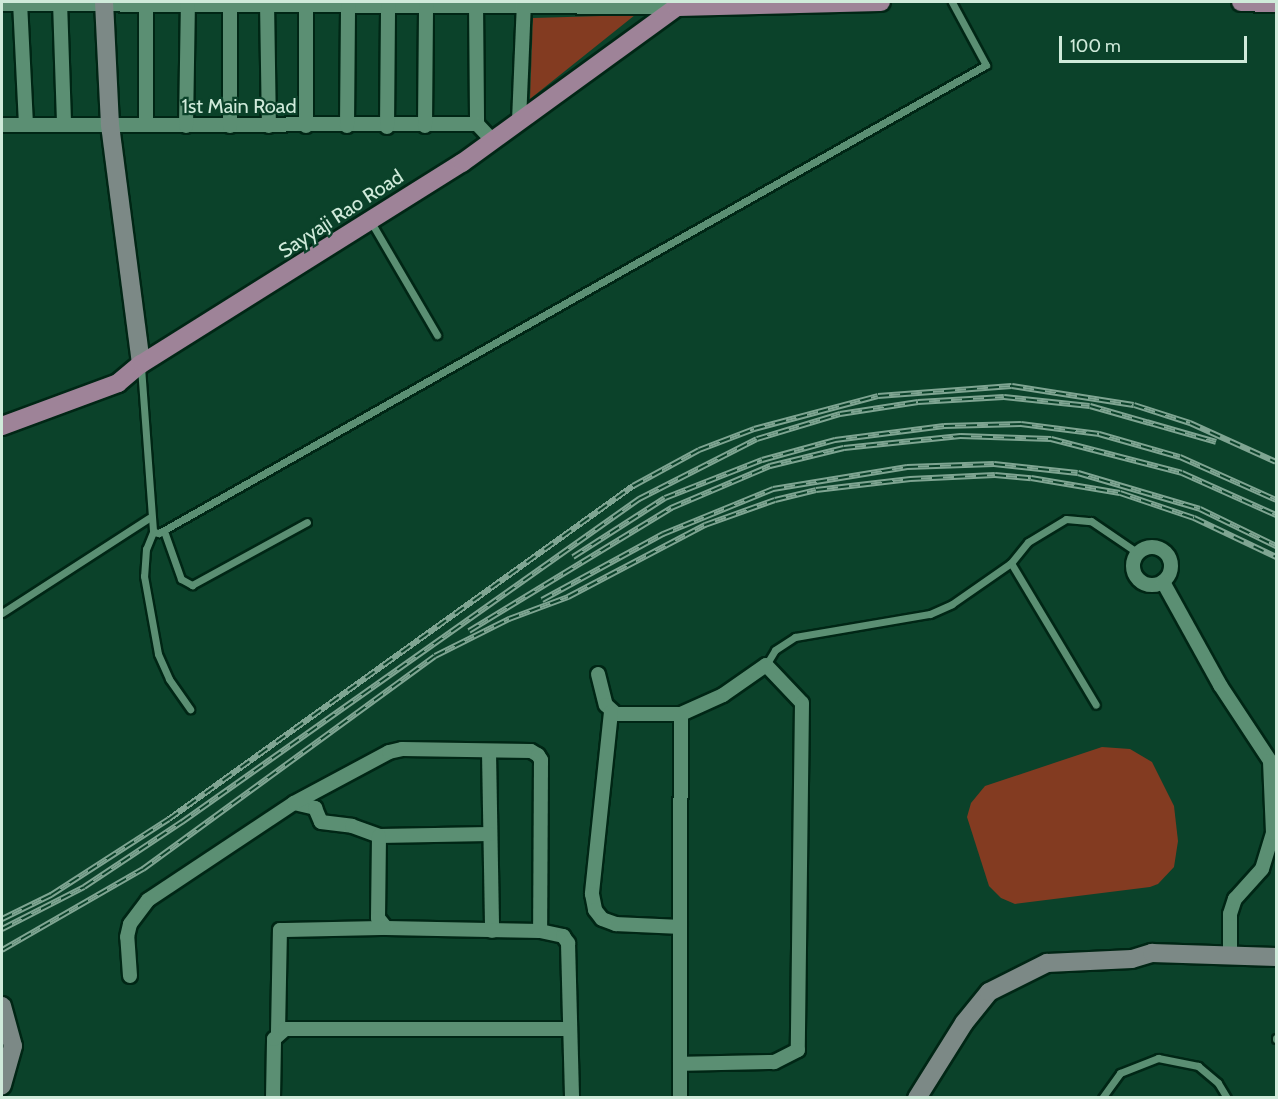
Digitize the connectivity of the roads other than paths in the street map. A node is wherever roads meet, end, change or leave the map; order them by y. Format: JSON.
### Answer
{"nodes":[{"id":1,"x":881,"y":2,"type":"edge"},
{"id":2,"x":952,"y":2,"type":"edge"},
{"id":3,"x":1241,"y":2,"type":"edge"},
{"id":4,"x":20,"y":3,"type":"edge"},
{"id":5,"x":60,"y":3,"type":"edge"},
{"id":6,"x":104,"y":3,"type":"edge"},
{"id":7,"x":146,"y":3,"type":"edge"},
{"id":8,"x":679,"y":3,"type":"edge"},
{"id":9,"x":1276,"y":3,"type":"edge"},
{"id":10,"x":2,"y":4,"type":"edge"},
{"id":11,"x":188,"y":4,"type":"edge"},
{"id":12,"x":230,"y":4,"type":"edge"},
{"id":13,"x":267,"y":4,"type":"edge"},
{"id":14,"x":306,"y":4,"type":"edge"},
{"id":15,"x":348,"y":4,"type":"edge"},
{"id":16,"x":388,"y":4,"type":"edge"},
{"id":17,"x":426,"y":4,"type":"edge"},
{"id":18,"x":524,"y":4,"type":"edge"},
{"id":19,"x":476,"y":5,"type":"edge"},
{"id":20,"x":519,"y":121,"type":"junction"},
{"id":21,"x":110,"y":124,"type":"junction"},
{"id":22,"x":477,"y":124,"type":"junction"},
{"id":23,"x":2,"y":125,"type":"edge"},
{"id":24,"x":26,"y":125,"type":"junction"},
{"id":25,"x":64,"y":125,"type":"junction"},
{"id":26,"x":146,"y":125,"type":"junction"},
{"id":27,"x":186,"y":126,"type":"junction"},
{"id":28,"x":230,"y":126,"type":"junction"},
{"id":29,"x":269,"y":126,"type":"junction"},
{"id":30,"x":306,"y":126,"type":"junction"},
{"id":31,"x":346,"y":126,"type":"junction"},
{"id":32,"x":425,"y":126,"type":"junction"},
{"id":33,"x":387,"y":127,"type":"junction"},
{"id":34,"x":492,"y":140,"type":"junction"},
{"id":35,"x":370,"y":222,"type":"junction"},
{"id":36,"x":437,"y":335,"type":"dead end"},
{"id":37,"x":141,"y":364,"type":"junction"},
{"id":38,"x":2,"y":426,"type":"edge"},
{"id":39,"x":149,"y":518,"type":"junction"},
{"id":40,"x":307,"y":522,"type":"dead end"},
{"id":41,"x":164,"y":531,"type":"junction"},
{"id":42,"x":153,"y":532,"type":"junction"},
{"id":43,"x":1138,"y":553,"type":"junction"},
{"id":44,"x":1011,"y":563,"type":"junction"},
{"id":45,"x":1163,"y":582,"type":"junction"},
{"id":46,"x":2,"y":613,"type":"edge"},
{"id":47,"x":766,"y":664,"type":"junction"},
{"id":48,"x":598,"y":674,"type":"dead end"},
{"id":49,"x":1096,"y":705,"type":"dead end"},
{"id":50,"x":190,"y":709,"type":"dead end"},
{"id":51,"x":611,"y":712,"type":"junction"},
{"id":52,"x":681,"y":714,"type":"junction"},
{"id":53,"x":489,"y":752,"type":"junction"},
{"id":54,"x":1273,"y":765,"type":"edge"},
{"id":55,"x":294,"y":803,"type":"junction"},
{"id":56,"x":490,"y":834,"type":"junction"},
{"id":57,"x":380,"y":836,"type":"junction"},
{"id":58,"x":680,"y":927,"type":"junction"},
{"id":59,"x":386,"y":928,"type":"junction"},
{"id":60,"x":492,"y":931,"type":"junction"},
{"id":61,"x":540,"y":931,"type":"junction"},
{"id":62,"x":1230,"y":955,"type":"junction"},
{"id":63,"x":1276,"y":957,"type":"edge"},
{"id":64,"x":1131,"y":959,"type":"junction"},
{"id":65,"x":1276,"y":966,"type":"edge"},
{"id":66,"x":130,"y":976,"type":"dead end"},
{"id":67,"x":2,"y":1006,"type":"edge"},
{"id":68,"x":570,"y":1029,"type":"junction"},
{"id":69,"x":278,"y":1032,"type":"junction"},
{"id":70,"x":680,"y":1064,"type":"junction"},
{"id":71,"x":2,"y":1085,"type":"edge"},
{"id":72,"x":273,"y":1098,"type":"edge"},
{"id":73,"x":572,"y":1098,"type":"edge"},
{"id":74,"x":680,"y":1098,"type":"edge"},
{"id":75,"x":917,"y":1098,"type":"edge"},
{"id":76,"x":1102,"y":1098,"type":"edge"},
{"id":77,"x":1227,"y":1098,"type":"edge"}],
"edges":[{"from":1,"to":8,"type":"main road"},
{"from":2,"to":41,"type":"lane"},
{"from":3,"to":9,"type":"main road"},
{"from":4,"to":5,"type":"street"},
{"from":4,"to":10,"type":"street"},
{"from":4,"to":24,"type":"street"},
{"from":5,"to":6,"type":"street"},
{"from":5,"to":25,"type":"street"},
{"from":6,"to":7,"type":"street"},
{"from":6,"to":21,"type":"main road"},
{"from":7,"to":11,"type":"street"},
{"from":7,"to":26,"type":"street"},
{"from":8,"to":18,"type":"street"},
{"from":8,"to":20,"type":"main road","name":"Sayyaji Rao Road"},
{"from":11,"to":12,"type":"street"},
{"from":11,"to":27,"type":"street"},
{"from":12,"to":13,"type":"street"},
{"from":12,"to":28,"type":"street"},
{"from":13,"to":14,"type":"street"},
{"from":13,"to":29,"type":"street"},
{"from":14,"to":15,"type":"street"},
{"from":14,"to":30,"type":"street"},
{"from":15,"to":16,"type":"street"},
{"from":15,"to":31,"type":"street"},
{"from":16,"to":17,"type":"street"},
{"from":16,"to":33,"type":"street"},
{"from":17,"to":19,"type":"street"},
{"from":17,"to":32,"type":"street"},
{"from":18,"to":19,"type":"street"},
{"from":18,"to":20,"type":"street"},
{"from":19,"to":22,"type":"street"},
{"from":20,"to":34,"type":"main road","name":"Sayyaji Rao Road"},
{"from":21,"to":25,"type":"street","name":"1st Main Road"},
{"from":21,"to":26,"type":"street","name":"1st Main Road"},
{"from":21,"to":37,"type":"main road"},
{"from":22,"to":32,"type":"street","name":"1st Main Road"},
{"from":22,"to":34,"type":"street"},
{"from":23,"to":24,"type":"street","name":"1st Main Road"},
{"from":24,"to":25,"type":"street","name":"1st Main Road"},
{"from":26,"to":27,"type":"street","name":"1st Main Road"},
{"from":27,"to":28,"type":"street","name":"1st Main Road"},
{"from":28,"to":29,"type":"street","name":"1st Main Road"},
{"from":29,"to":30,"type":"street","name":"1st Main Road"},
{"from":30,"to":31,"type":"street","name":"1st Main Road"},
{"from":31,"to":33,"type":"street","name":"1st Main Road"},
{"from":32,"to":33,"type":"street","name":"1st Main Road"},
{"from":34,"to":35,"type":"main road","name":"Sayyaji Rao Road"},
{"from":35,"to":36,"type":"lane"},
{"from":35,"to":37,"type":"main road","name":"Sayyaji Rao Road"},
{"from":37,"to":38,"type":"main road","name":"Sayyaji Rao Road"},
{"from":37,"to":39,"type":"lane"},
{"from":39,"to":42,"type":"lane"},
{"from":39,"to":46,"type":"lane"},
{"from":40,"to":41,"type":"lane"},
{"from":41,"to":42,"type":"lane"},
{"from":42,"to":50,"type":"lane"},
{"from":43,"to":44,"type":"lane"},
{"from":43,"to":45,"type":"street"},
{"from":43,"to":45,"type":"street"},
{"from":44,"to":47,"type":"lane"},
{"from":44,"to":49,"type":"lane"},
{"from":45,"to":54,"type":"street"},
{"from":47,"to":52,"type":"street"},
{"from":47,"to":70,"type":"street"},
{"from":48,"to":51,"type":"street"},
{"from":51,"to":52,"type":"street"},
{"from":51,"to":58,"type":"street"},
{"from":52,"to":58,"type":"street"},
{"from":53,"to":55,"type":"street"},
{"from":53,"to":56,"type":"street"},
{"from":53,"to":61,"type":"street"},
{"from":54,"to":62,"type":"street"},
{"from":55,"to":57,"type":"street"},
{"from":55,"to":66,"type":"street"},
{"from":56,"to":57,"type":"street"},
{"from":56,"to":60,"type":"street"},
{"from":57,"to":59,"type":"street"},
{"from":58,"to":70,"type":"street"},
{"from":59,"to":60,"type":"street"},
{"from":59,"to":69,"type":"street"},
{"from":60,"to":61,"type":"street"},
{"from":61,"to":68,"type":"street"},
{"from":62,"to":63,"type":"main road"},
{"from":62,"to":64,"type":"main road"},
{"from":64,"to":65,"type":"main road"},
{"from":64,"to":75,"type":"main road"},
{"from":67,"to":71,"type":"main road"},
{"from":68,"to":69,"type":"street"},
{"from":68,"to":73,"type":"street"},
{"from":69,"to":72,"type":"street"},
{"from":70,"to":74,"type":"street"},
{"from":76,"to":77,"type":"lane"}]}
